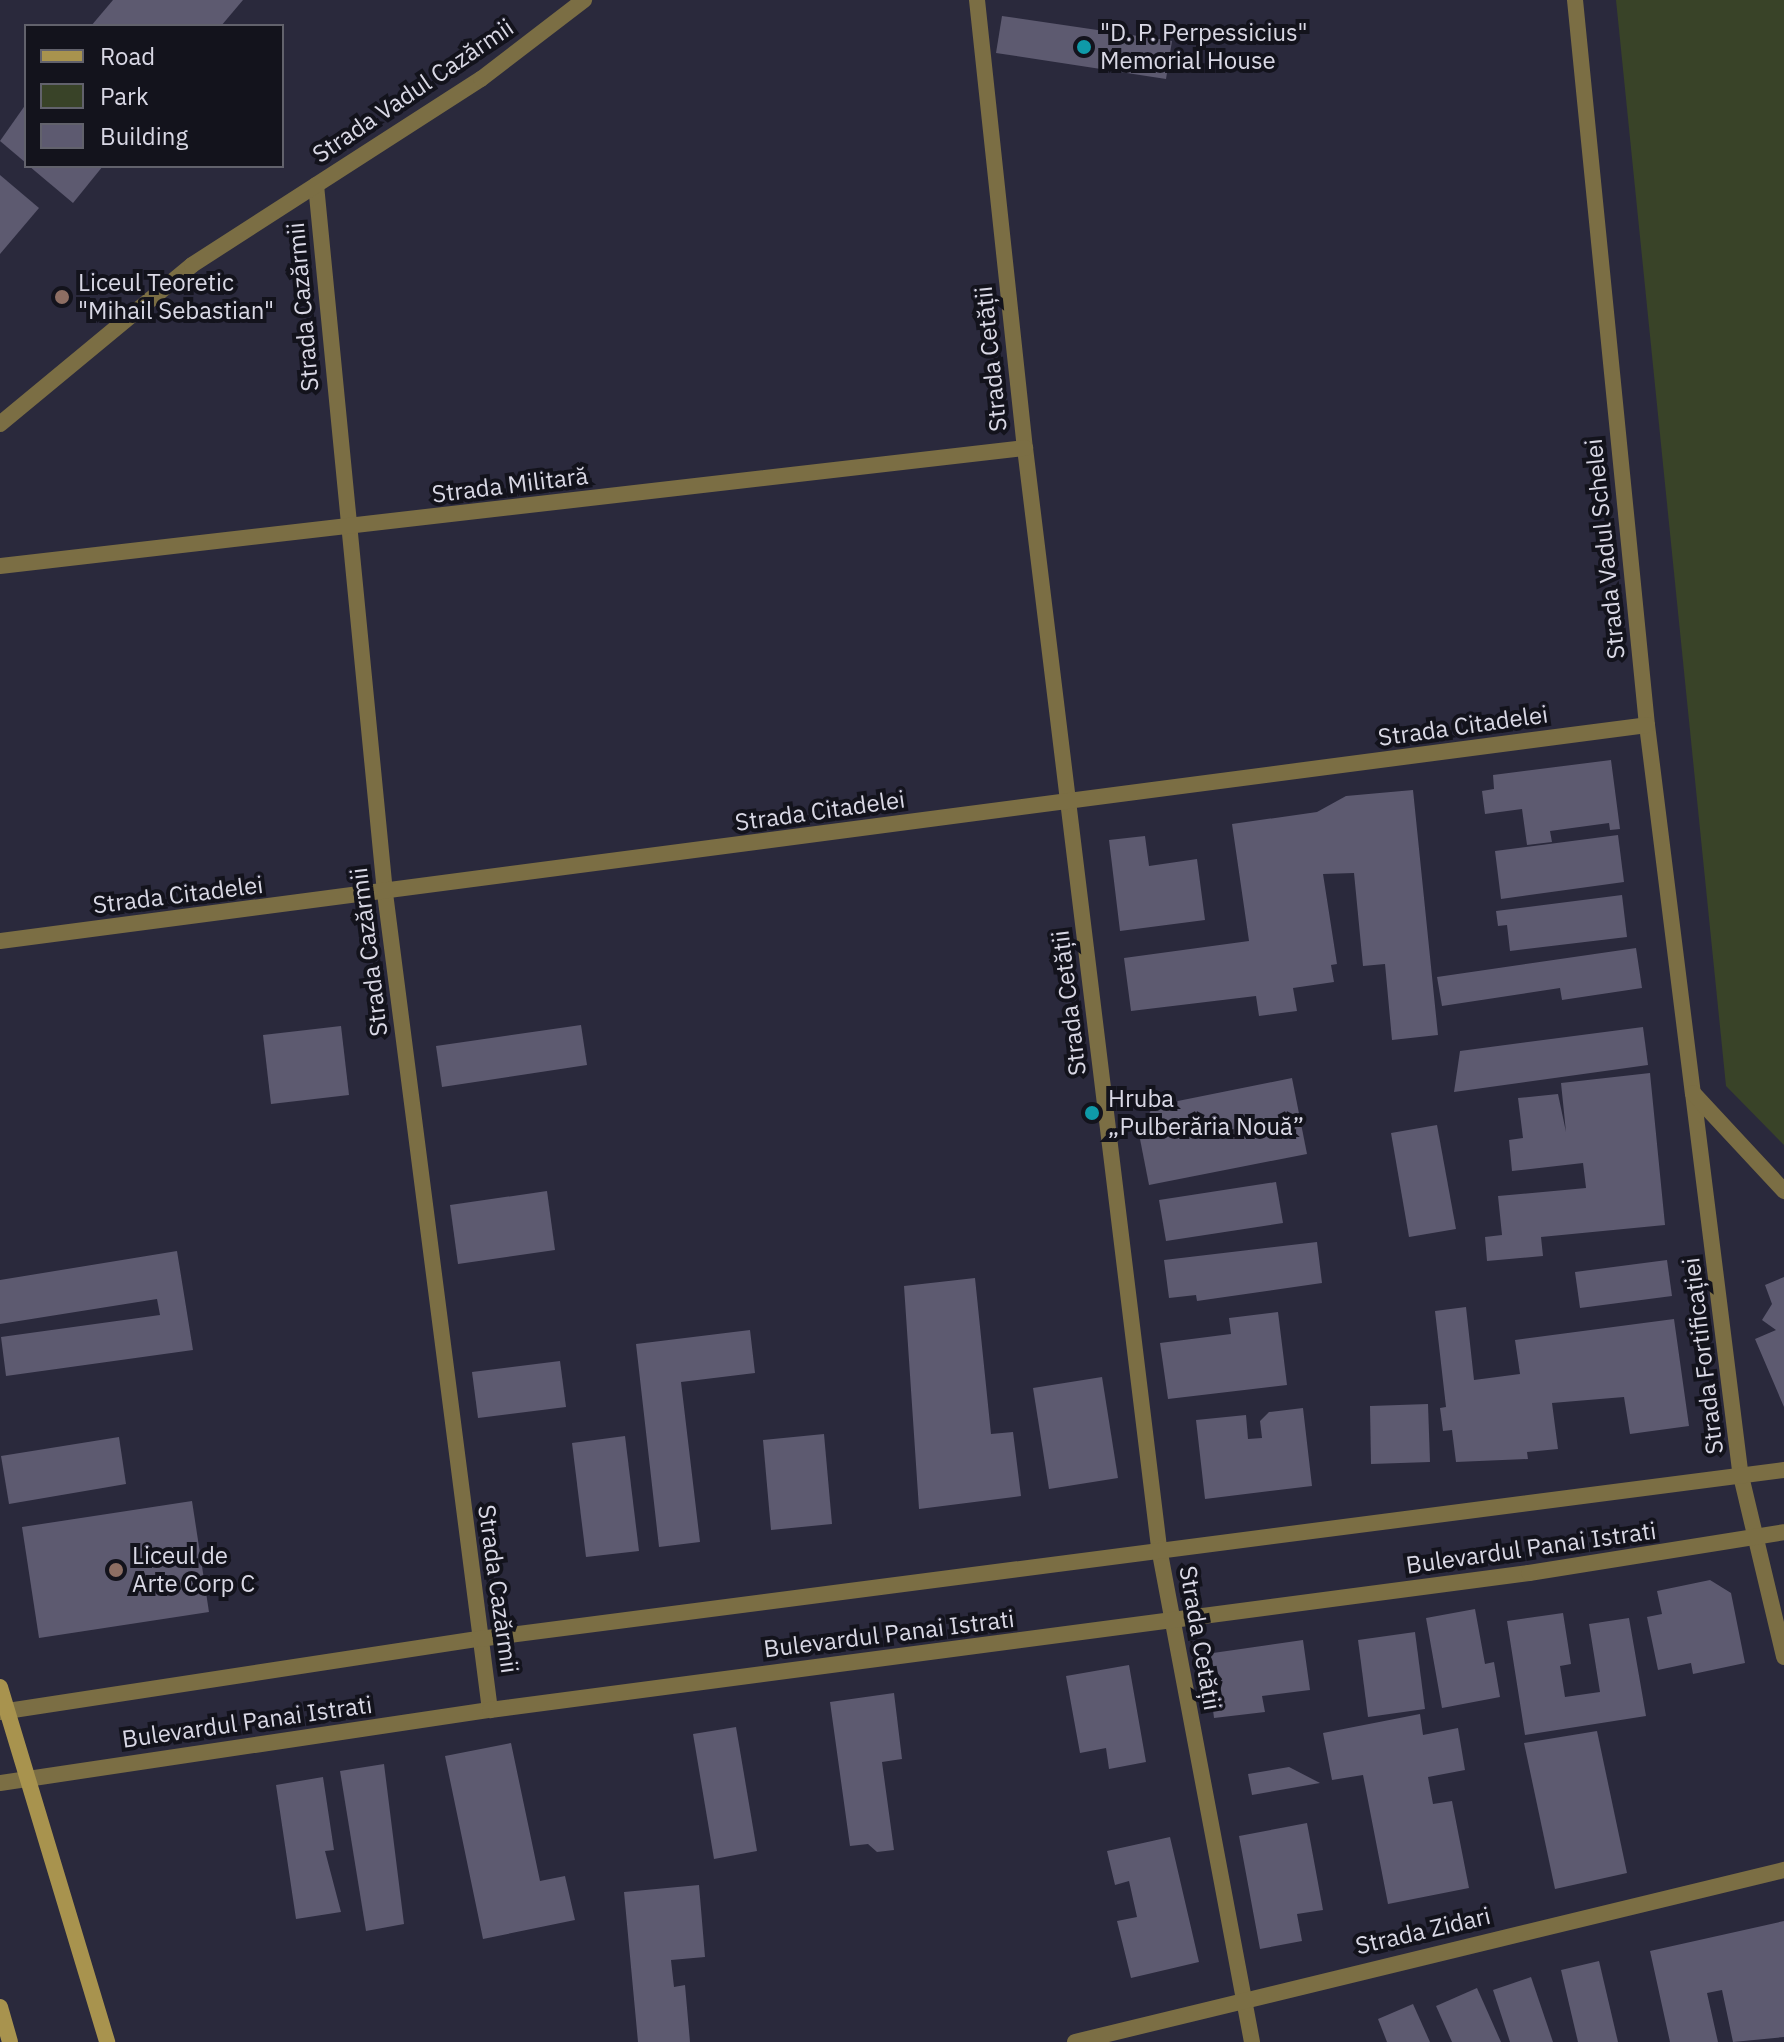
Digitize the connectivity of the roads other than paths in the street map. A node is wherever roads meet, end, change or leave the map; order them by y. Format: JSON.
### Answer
{"nodes":[{"id":1,"x":584,"y":0,"type":"edge"},
{"id":2,"x":977,"y":0,"type":"edge"},
{"id":3,"x":1575,"y":0,"type":"edge"},
{"id":4,"x":316,"y":185,"type":"junction"},
{"id":5,"x":0,"y":424,"type":"edge"},
{"id":6,"x":1025,"y":448,"type":"junction"},
{"id":7,"x":346,"y":529,"type":"junction"},
{"id":8,"x":0,"y":566,"type":"edge"},
{"id":9,"x":1647,"y":725,"type":"junction"},
{"id":10,"x":1069,"y":802,"type":"junction"},
{"id":11,"x":385,"y":893,"type":"junction"},
{"id":12,"x":0,"y":941,"type":"edge"},
{"id":13,"x":1693,"y":1093,"type":"junction"},
{"id":14,"x":1784,"y":1191,"type":"edge"},
{"id":15,"x":1784,"y":1470,"type":"edge"},
{"id":16,"x":1741,"y":1476,"type":"junction"},
{"id":17,"x":1784,"y":1532,"type":"edge"},
{"id":18,"x":1754,"y":1538,"type":"junction"},
{"id":19,"x":1159,"y":1548,"type":"junction"},
{"id":20,"x":1171,"y":1622,"type":"junction"},
{"id":21,"x":479,"y":1639,"type":"junction"},
{"id":22,"x":1784,"y":1657,"type":"edge"},
{"id":23,"x":0,"y":1687,"type":"edge"},
{"id":24,"x":490,"y":1710,"type":"junction"},
{"id":25,"x":4,"y":1711,"type":"edge"},
{"id":26,"x":26,"y":1779,"type":"junction"},
{"id":27,"x":0,"y":1783,"type":"edge"},
{"id":28,"x":1784,"y":1870,"type":"edge"},
{"id":29,"x":1242,"y":1998,"type":"junction"},
{"id":30,"x":0,"y":2007,"type":"edge"},
{"id":31,"x":10,"y":2042,"type":"edge"},
{"id":32,"x":107,"y":2042,"type":"edge"},
{"id":33,"x":1075,"y":2042,"type":"edge"},
{"id":34,"x":1252,"y":2042,"type":"edge"}],
"edges":[{"from":1,"to":4,"type":"street","name":"Strada Vadul Cazărmii"},
{"from":2,"to":6,"type":"street","name":"Strada Cetății"},
{"from":3,"to":9,"type":"street","name":"Strada Vadul Schelei"},
{"from":4,"to":5,"type":"street","name":"Strada Vadul Cazărmii"},
{"from":4,"to":7,"type":"street","name":"Strada Cazărmii"},
{"from":6,"to":7,"type":"street","name":"Strada Militară"},
{"from":6,"to":10,"type":"street","name":"Strada Cetății"},
{"from":7,"to":8,"type":"street","name":"Strada Militară"},
{"from":7,"to":11,"type":"street","name":"Strada Cazărmii"},
{"from":9,"to":10,"type":"street","name":"Strada Citadelei"},
{"from":9,"to":13,"type":"street","name":"Strada Vadul Schelei"},
{"from":10,"to":11,"type":"street","name":"Strada Citadelei"},
{"from":10,"to":19,"type":"street","name":"Strada Cetății"},
{"from":11,"to":12,"type":"street","name":"Strada Citadelei"},
{"from":11,"to":21,"type":"street","name":"Strada Cazărmii"},
{"from":13,"to":14,"type":"street"},
{"from":13,"to":16,"type":"street","name":"Strada Fortificației"},
{"from":15,"to":16,"type":"street","name":"Bulevardul Panai Istrati"},
{"from":16,"to":18,"type":"street","name":"Strada Fortificației"},
{"from":16,"to":19,"type":"street","name":"Bulevardul Panai Istrati"},
{"from":17,"to":18,"type":"street","name":"Bulevardul Panai Istrati"},
{"from":18,"to":20,"type":"street","name":"Bulevardul Panai Istrati"},
{"from":18,"to":22,"type":"street","name":"Strada Fortificației"},
{"from":19,"to":20,"type":"street","name":"Strada Cetății"},
{"from":19,"to":21,"type":"street","name":"Bulevardul Panai Istrati"},
{"from":20,"to":24,"type":"street","name":"Bulevardul Panai Istrati"},
{"from":20,"to":29,"type":"street","name":"Strada Cetății"},
{"from":21,"to":24,"type":"street","name":"Strada Cazărmii"},
{"from":21,"to":25,"type":"street","name":"Bulevardul Panai Istrati"},
{"from":23,"to":25,"type":"main road"},
{"from":24,"to":26,"type":"street","name":"Bulevardul Panai Istrati"},
{"from":25,"to":26,"type":"main road"},
{"from":26,"to":27,"type":"street","name":"Bulevardul Panai Istrati"},
{"from":26,"to":32,"type":"main road"},
{"from":28,"to":29,"type":"street","name":"Strada Zidari"},
{"from":29,"to":33,"type":"street","name":"Strada Zidari"},
{"from":29,"to":34,"type":"street","name":"Strada Cetății"},
{"from":30,"to":31,"type":"main road"}]}
